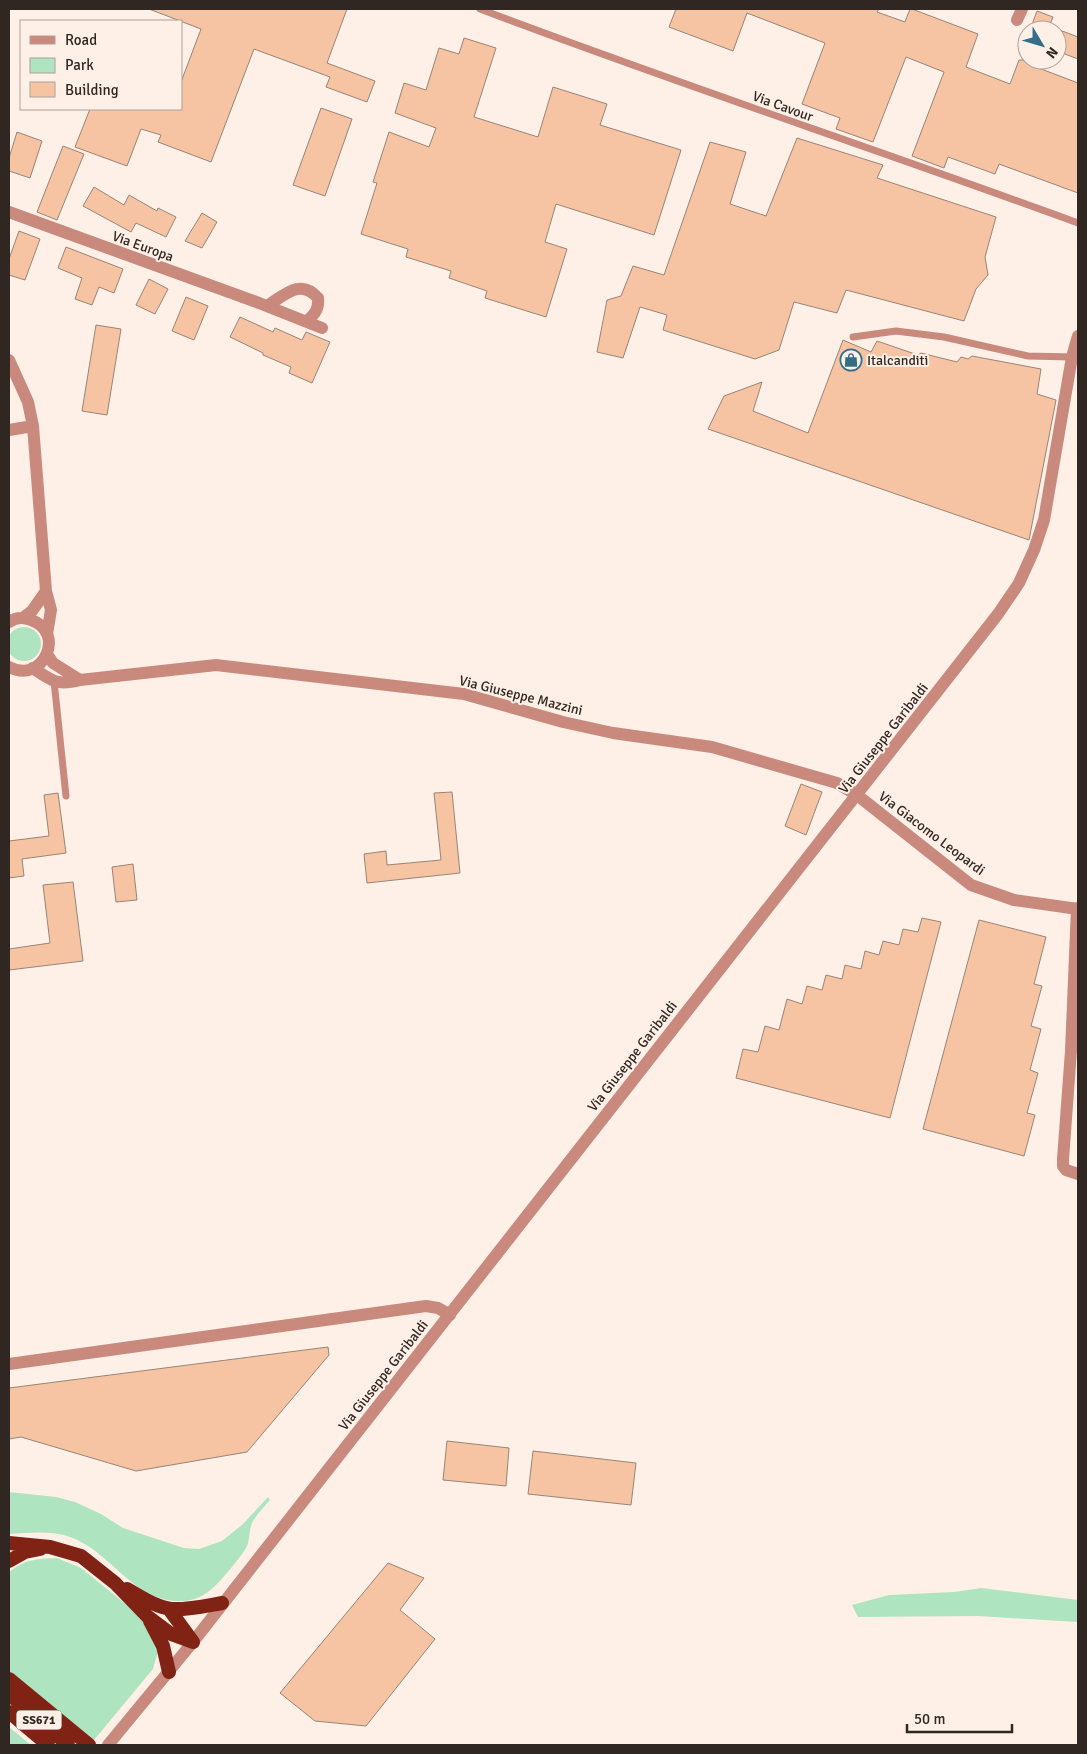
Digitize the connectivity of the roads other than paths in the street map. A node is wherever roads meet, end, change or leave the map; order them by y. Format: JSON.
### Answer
{"nodes":[{"id":1,"x":480,"y":9,"type":"edge"},
{"id":2,"x":9,"y":212,"type":"edge"},
{"id":3,"x":1078,"y":223,"type":"edge"},
{"id":4,"x":267,"y":306,"type":"junction"},
{"id":5,"x":307,"y":321,"type":"junction"},
{"id":6,"x":322,"y":328,"type":"dead end"},
{"id":7,"x":1078,"y":336,"type":"edge"},
{"id":8,"x":853,"y":337,"type":"dead end"},
{"id":9,"x":1072,"y":357,"type":"junction"},
{"id":10,"x":9,"y":360,"type":"edge"},
{"id":11,"x":33,"y":426,"type":"junction"},
{"id":12,"x":9,"y":430,"type":"edge"},
{"id":13,"x":46,"y":591,"type":"junction"},
{"id":14,"x":24,"y":617,"type":"junction"},
{"id":15,"x":9,"y":622,"type":"edge"},
{"id":16,"x":47,"y":634,"type":"junction"},
{"id":17,"x":47,"y":654,"type":"junction"},
{"id":18,"x":33,"y":668,"type":"junction"},
{"id":19,"x":10,"y":670,"type":"edge"},
{"id":20,"x":80,"y":680,"type":"junction"},
{"id":21,"x":54,"y":681,"type":"junction"},
{"id":22,"x":857,"y":795,"type":"junction"},
{"id":23,"x":66,"y":796,"type":"dead end"},
{"id":24,"x":1078,"y":908,"type":"edge"},
{"id":25,"x":1075,"y":1052,"type":"edge"},
{"id":26,"x":1078,"y":1174,"type":"edge"},
{"id":27,"x":450,"y":1315,"type":"junction"},
{"id":28,"x":9,"y":1364,"type":"edge"},
{"id":29,"x":9,"y":1543,"type":"edge"},
{"id":30,"x":50,"y":1547,"type":"junction"},
{"id":31,"x":9,"y":1561,"type":"edge"},
{"id":32,"x":115,"y":1583,"type":"junction"},
{"id":33,"x":222,"y":1603,"type":"junction"},
{"id":34,"x":169,"y":1609,"type":"junction"},
{"id":35,"x":147,"y":1616,"type":"junction"},
{"id":36,"x":193,"y":1642,"type":"junction"},
{"id":37,"x":169,"y":1672,"type":"junction"},
{"id":38,"x":9,"y":1680,"type":"edge"},
{"id":39,"x":9,"y":1694,"type":"edge"},
{"id":40,"x":9,"y":1712,"type":"edge"},
{"id":41,"x":88,"y":1744,"type":"edge"},
{"id":42,"x":48,"y":1745,"type":"edge"},
{"id":43,"x":68,"y":1745,"type":"edge"},
{"id":44,"x":108,"y":1745,"type":"edge"}],
"edges":[{"from":1,"to":3,"type":"lane","name":"Via Cavour"},
{"from":2,"to":4,"type":"street","name":"Via Europa"},
{"from":4,"to":5,"type":"street","name":"Via Europa"},
{"from":4,"to":5,"type":"street"},
{"from":5,"to":6,"type":"street","name":"Via Europa"},
{"from":7,"to":9,"type":"street","name":"Via Giuseppe Garibaldi"},
{"from":8,"to":9,"type":"lane"},
{"from":9,"to":22,"type":"street","name":"Via Giuseppe Garibaldi"},
{"from":10,"to":11,"type":"street"},
{"from":11,"to":12,"type":"street"},
{"from":11,"to":13,"type":"street"},
{"from":13,"to":14,"type":"street"},
{"from":13,"to":16,"type":"street"},
{"from":14,"to":15,"type":"street"},
{"from":14,"to":16,"type":"street"},
{"from":16,"to":17,"type":"street"},
{"from":17,"to":18,"type":"street"},
{"from":17,"to":20,"type":"street"},
{"from":18,"to":19,"type":"street"},
{"from":18,"to":21,"type":"street"},
{"from":20,"to":21,"type":"street","name":"Via Giuseppe Mazzini"},
{"from":20,"to":22,"type":"street","name":"Via Giuseppe Mazzini"},
{"from":21,"to":23,"type":"lane"},
{"from":22,"to":24,"type":"street","name":"Via Giacomo Leopardi"},
{"from":22,"to":27,"type":"street","name":"Via Giuseppe Garibaldi"},
{"from":24,"to":25,"type":"street"},
{"from":25,"to":26,"type":"street"},
{"from":27,"to":28,"type":"street"},
{"from":27,"to":33,"type":"street","name":"Via Giuseppe Garibaldi"},
{"from":29,"to":30,"type":"highway"},
{"from":30,"to":31,"type":"highway"},
{"from":30,"to":32,"type":"highway"},
{"from":32,"to":34,"type":"highway"},
{"from":32,"to":35,"type":"highway"},
{"from":33,"to":34,"type":"highway"},
{"from":33,"to":36,"type":"street","name":"Via Giuseppe Garibaldi"},
{"from":34,"to":36,"type":"highway"},
{"from":35,"to":36,"type":"highway"},
{"from":35,"to":37,"type":"highway"},
{"from":36,"to":37,"type":"street","name":"Via Giuseppe Garibaldi"},
{"from":37,"to":44,"type":"street","name":"Via Giuseppe Garibaldi"},
{"from":38,"to":41,"type":"highway"},
{"from":39,"to":43,"type":"highway","number":"SS671"},
{"from":40,"to":42,"type":"highway"}]}
